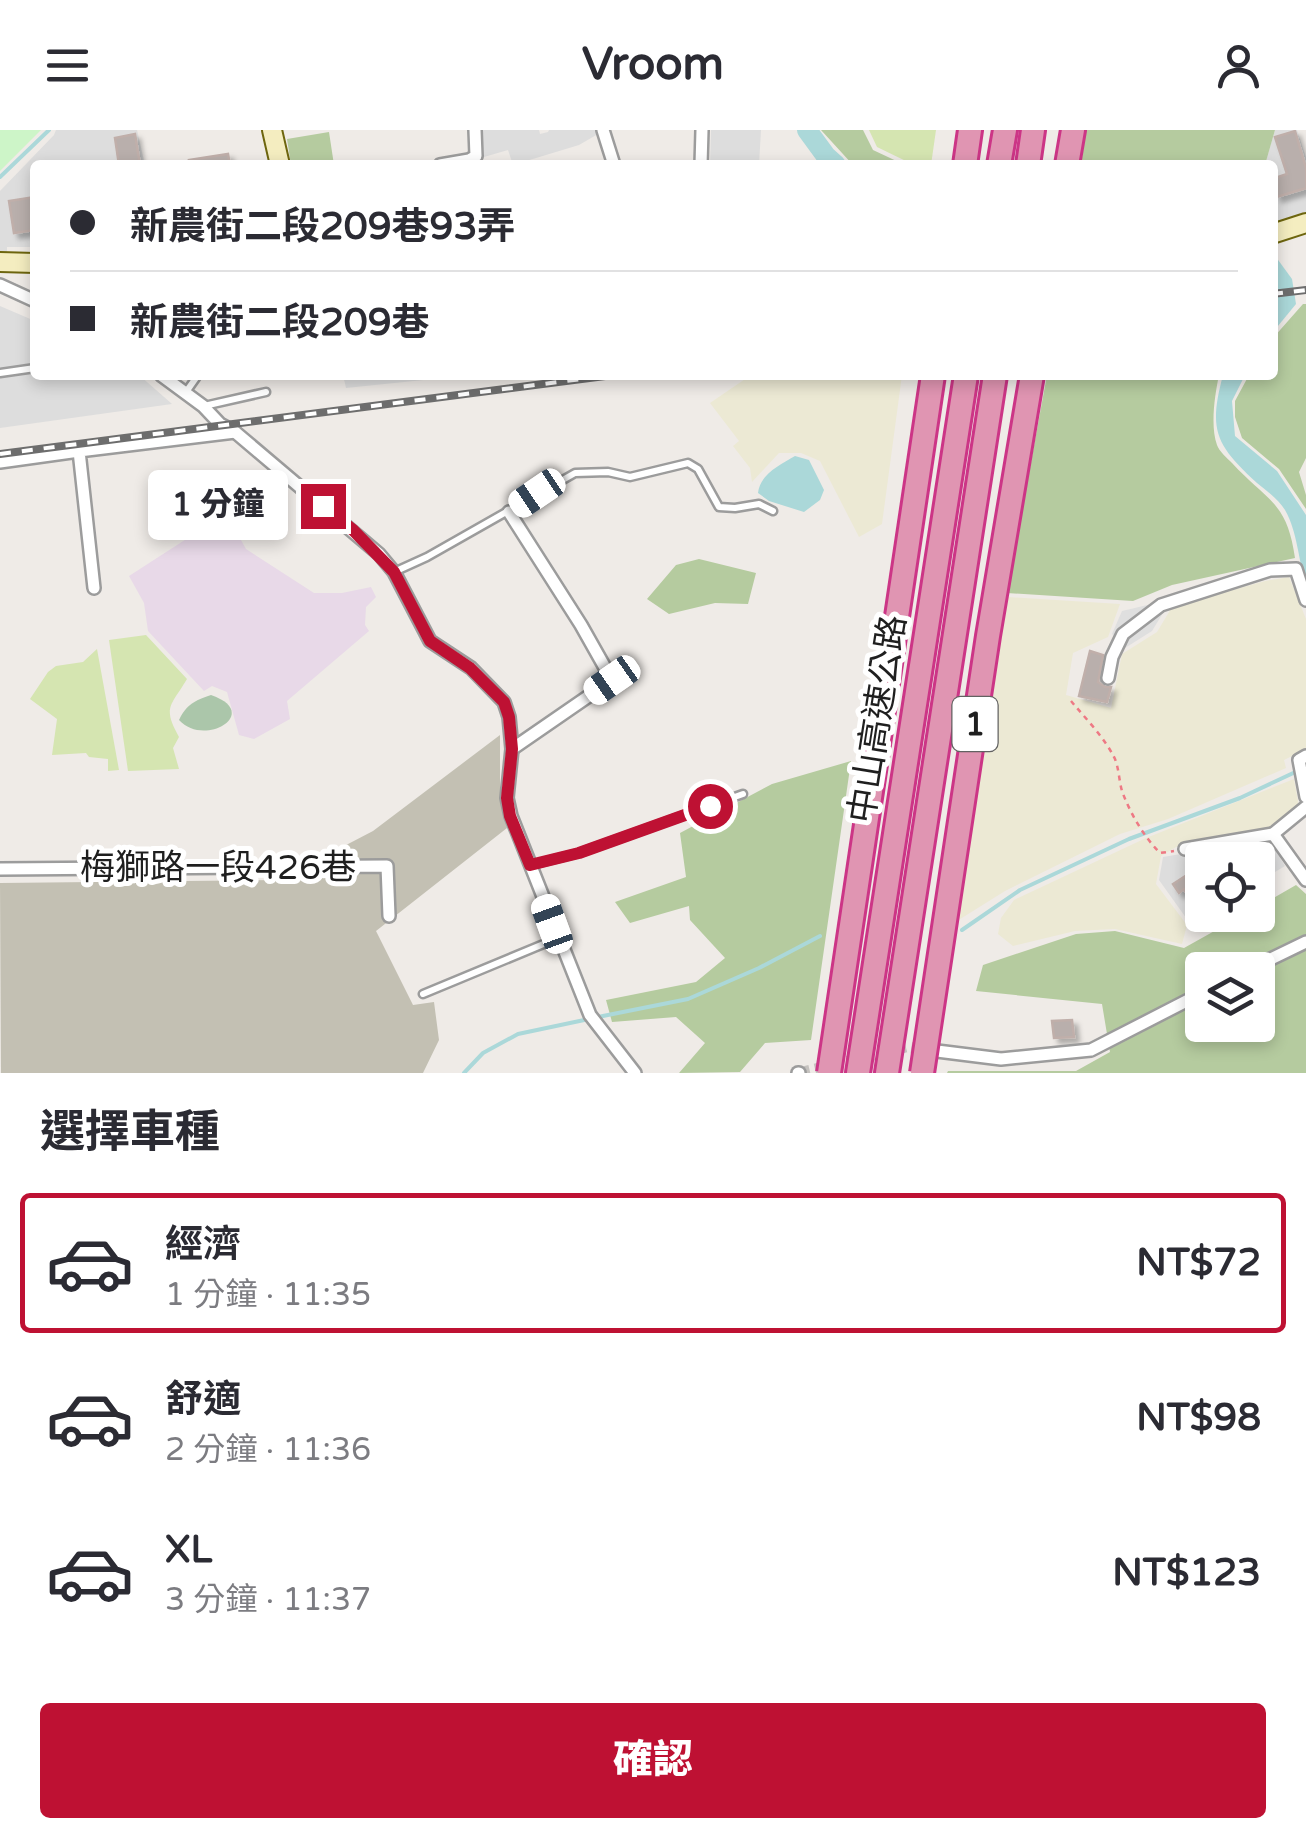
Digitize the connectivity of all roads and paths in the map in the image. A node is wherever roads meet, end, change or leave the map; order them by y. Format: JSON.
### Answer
{"nodes":[{"id":1,"x":272,"y":130,"type":"edge"},
{"id":2,"x":475,"y":130,"type":"edge"},
{"id":3,"x":603,"y":130,"type":"edge"},
{"id":4,"x":702,"y":130,"type":"edge"},
{"id":5,"x":970,"y":130,"type":"edge"},
{"id":6,"x":995,"y":130,"type":"edge"},
{"id":7,"x":1004,"y":130,"type":"edge"},
{"id":8,"x":1033,"y":130,"type":"edge"},
{"id":9,"x":1072,"y":130,"type":"edge"},
{"id":10,"x":279,"y":160,"type":"edge"},
{"id":11,"x":470,"y":160,"type":"edge"},
{"id":12,"x":612,"y":160,"type":"edge"},
{"id":13,"x":700,"y":160,"type":"edge"},
{"id":14,"x":966,"y":160,"type":"edge"},
{"id":15,"x":997,"y":160,"type":"edge"},
{"id":16,"x":998,"y":160,"type":"edge"},
{"id":17,"x":1029,"y":160,"type":"edge"},
{"id":18,"x":1068,"y":160,"type":"edge"},
{"id":19,"x":1306,"y":223,"type":"edge"},
{"id":20,"x":1278,"y":232,"type":"edge"},
{"id":21,"x":0,"y":262,"type":"edge"},
{"id":22,"x":30,"y":264,"type":"edge"},
{"id":23,"x":0,"y":284,"type":"edge"},
{"id":24,"x":30,"y":299,"type":"edge"},
{"id":25,"x":30,"y":369,"type":"edge"},
{"id":26,"x":0,"y":373,"type":"edge"},
{"id":27,"x":168,"y":380,"type":"edge"},
{"id":28,"x":194,"y":380,"type":"edge"},
{"id":29,"x":933,"y":380,"type":"edge"},
{"id":30,"x":965,"y":380,"type":"edge"},
{"id":31,"x":994,"y":380,"type":"edge"},
{"id":32,"x":1031,"y":380,"type":"edge"},
{"id":33,"x":266,"y":392,"type":"dead end"},
{"id":34,"x":185,"y":393,"type":"junction"},
{"id":35,"x":203,"y":406,"type":"junction"},
{"id":36,"x":235,"y":432,"type":"junction"},
{"id":37,"x":79,"y":451,"type":"junction"},
{"id":38,"x":0,"y":462,"type":"edge"},
{"id":39,"x":773,"y":511,"type":"dead end"},
{"id":40,"x":508,"y":512,"type":"junction"},
{"id":41,"x":394,"y":572,"type":"junction"},
{"id":42,"x":94,"y":588,"type":"dead end"},
{"id":43,"x":1306,"y":600,"type":"edge"},
{"id":44,"x":1108,"y":678,"type":"dead end"},
{"id":45,"x":1071,"y":701,"type":"dead end"},
{"id":46,"x":512,"y":749,"type":"junction"},
{"id":47,"x":1303,"y":766,"type":"edge"},
{"id":48,"x":743,"y":794,"type":"dead end"},
{"id":49,"x":1306,"y":798,"type":"edge"},
{"id":50,"x":1306,"y":808,"type":"edge"},
{"id":51,"x":1273,"y":834,"type":"junction"},
{"id":52,"x":1226,"y":842,"type":"edge"},
{"id":53,"x":1185,"y":849,"type":"edge"},
{"id":54,"x":530,"y":865,"type":"junction"},
{"id":55,"x":0,"y":869,"type":"edge"},
{"id":56,"x":1306,"y":880,"type":"edge"},
{"id":57,"x":388,"y":916,"type":"dead end"},
{"id":58,"x":558,"y":938,"type":"junction"},
{"id":59,"x":1306,"y":942,"type":"edge"},
{"id":60,"x":1275,"y":957,"type":"edge"},
{"id":61,"x":423,"y":994,"type":"dead end"},
{"id":62,"x":1185,"y":1003,"type":"edge"},
{"id":63,"x":937,"y":1052,"type":"tunnel mouth"},
{"id":64,"x":635,"y":1073,"type":"edge"},
{"id":65,"x":829,"y":1073,"type":"edge"},
{"id":66,"x":858,"y":1073,"type":"edge"},
{"id":67,"x":887,"y":1073,"type":"edge"},
{"id":68,"x":922,"y":1073,"type":"edge"}],
"edges":[{"from":1,"to":10,"type":"street"},
{"from":2,"to":11,"type":"street"},
{"from":3,"to":12,"type":"street"},
{"from":4,"to":13,"type":"street"},
{"from":5,"to":14,"type":"highway"},
{"from":6,"to":15,"type":"highway"},
{"from":7,"to":16,"type":"highway"},
{"from":8,"to":17,"type":"highway"},
{"from":9,"to":18,"type":"highway"},
{"from":19,"to":20,"type":"street"},
{"from":21,"to":22,"type":"street"},
{"from":23,"to":24,"type":"street"},
{"from":25,"to":26,"type":"lane"},
{"from":27,"to":34,"type":"street"},
{"from":28,"to":34,"type":"lane"},
{"from":29,"to":65,"type":"highway","bridge":true},
{"from":30,"to":66,"type":"highway","name":"中山高速公路","number":"1"},
{"from":31,"to":67,"type":"highway","name":"中山高速公路","number":"1"},
{"from":32,"to":68,"type":"highway","number":"1","bridge":true},
{"from":33,"to":35,"type":"lane"},
{"from":34,"to":35,"type":"street"},
{"from":35,"to":36,"type":"street"},
{"from":36,"to":37,"type":"street"},
{"from":36,"to":41,"type":"street"},
{"from":37,"to":38,"type":"street"},
{"from":37,"to":42,"type":"street"},
{"from":39,"to":40,"type":"lane"},
{"from":40,"to":41,"type":"lane"},
{"from":40,"to":46,"type":"street"},
{"from":41,"to":46,"type":"street"},
{"from":43,"to":44,"type":"street"},
{"from":45,"to":53,"type":"path"},
{"from":46,"to":54,"type":"street"},
{"from":47,"to":49,"type":"street"},
{"from":48,"to":54,"type":"lane"},
{"from":50,"to":51,"type":"street"},
{"from":51,"to":52,"type":"street"},
{"from":51,"to":56,"type":"street"},
{"from":54,"to":58,"type":"street"},
{"from":55,"to":57,"type":"street","name":"梅獅路一段426巷"},
{"from":58,"to":61,"type":"lane"},
{"from":58,"to":64,"type":"street"},
{"from":59,"to":60,"type":"street"},
{"from":62,"to":63,"type":"street"}]}
